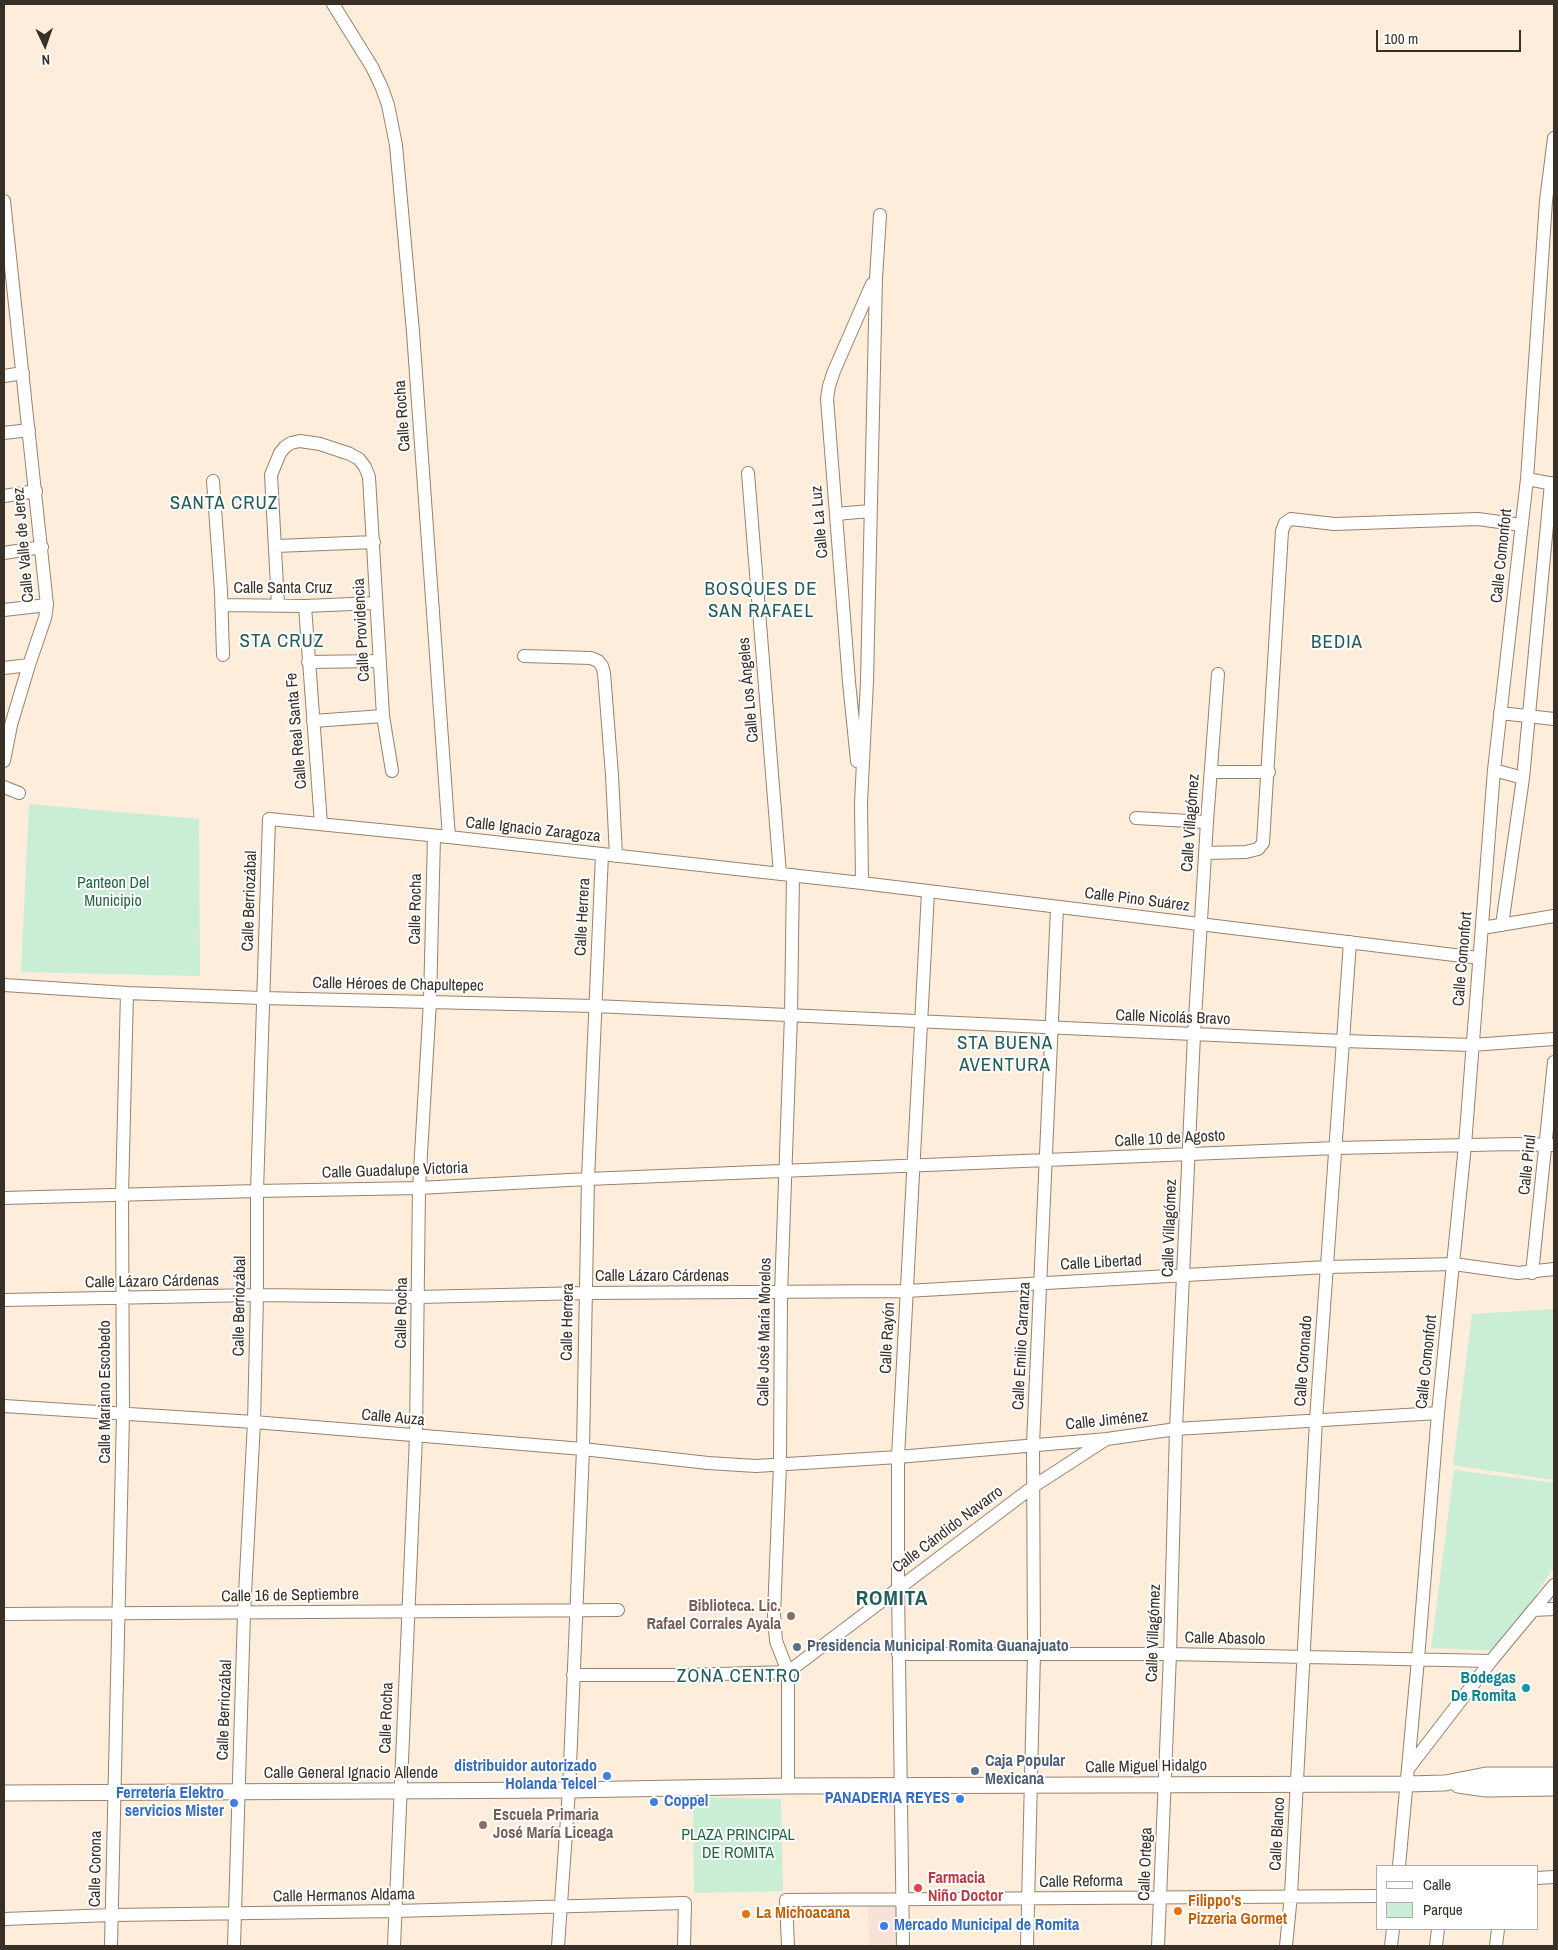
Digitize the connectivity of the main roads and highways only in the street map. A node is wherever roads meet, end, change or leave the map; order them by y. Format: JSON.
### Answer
{"nodes":[{"id":1,"x":1554,"y":1774,"type":"edge"},
{"id":2,"x":1444,"y":1783,"type":"junction"},
{"id":3,"x":788,"y":1786,"type":"joint"},
{"id":4,"x":1554,"y":1788,"type":"edge"},
{"id":5,"x":4,"y":1793,"type":"edge"}],
"edges":[{"from":1,"to":2,"type":"main road"},
{"from":2,"to":3,"type":"main road","name":"Calle Miguel Hidalgo"},
{"from":2,"to":4,"type":"main road"},
{"from":3,"to":5,"type":"main road","name":"Calle General Ignacio Allende"}]}
